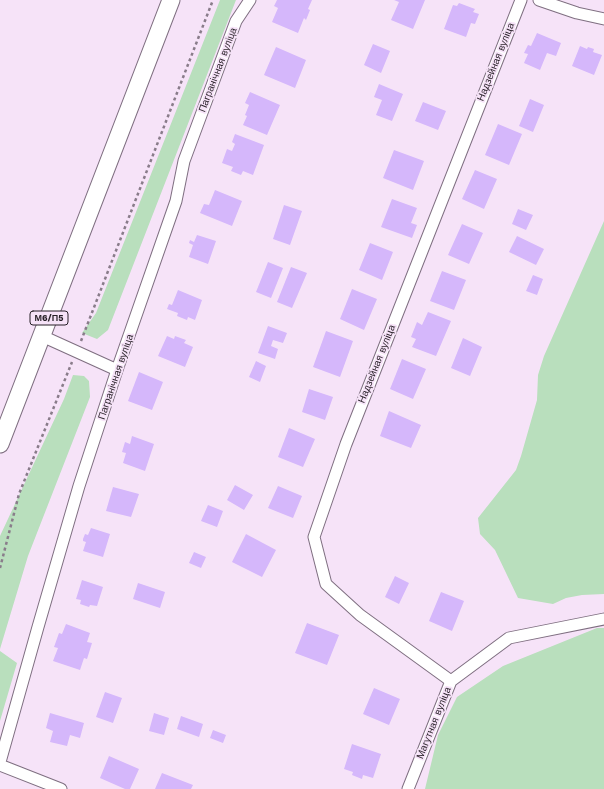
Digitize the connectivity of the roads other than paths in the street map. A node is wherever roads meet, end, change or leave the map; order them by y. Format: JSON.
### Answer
{"nodes":[{"id":1,"x":171,"y":0,"type":"edge"},
{"id":2,"x":250,"y":0,"type":"edge"},
{"id":3,"x":521,"y":0,"type":"edge"},
{"id":4,"x":539,"y":0,"type":"edge"},
{"id":5,"x":604,"y":19,"type":"edge"},
{"id":6,"x":42,"y":336,"type":"junction"},
{"id":7,"x":117,"y":370,"type":"junction"},
{"id":8,"x":0,"y":444,"type":"edge"},
{"id":9,"x":604,"y":619,"type":"edge"},
{"id":10,"x":451,"y":681,"type":"junction"},
{"id":11,"x":0,"y":762,"type":"edge"},
{"id":12,"x":0,"y":765,"type":"edge"},
{"id":13,"x":61,"y":789,"type":"edge"},
{"id":14,"x":408,"y":789,"type":"edge"}],
"edges":[{"from":1,"to":6,"type":"main road","number":"М6/П5"},
{"from":2,"to":7,"type":"street","name":"Пагранічная вуліца"},
{"from":3,"to":10,"type":"street","name":"Надзейная вуліца"},
{"from":4,"to":5,"type":"street"},
{"from":6,"to":7,"type":"street"},
{"from":6,"to":8,"type":"main road","number":"М6/П5"},
{"from":7,"to":11,"type":"street","name":"Пагранічная вуліца"},
{"from":9,"to":10,"type":"street","name":"Магутная вуліца"},
{"from":10,"to":14,"type":"street","name":"Магутная вуліца"},
{"from":12,"to":13,"type":"street"}]}
